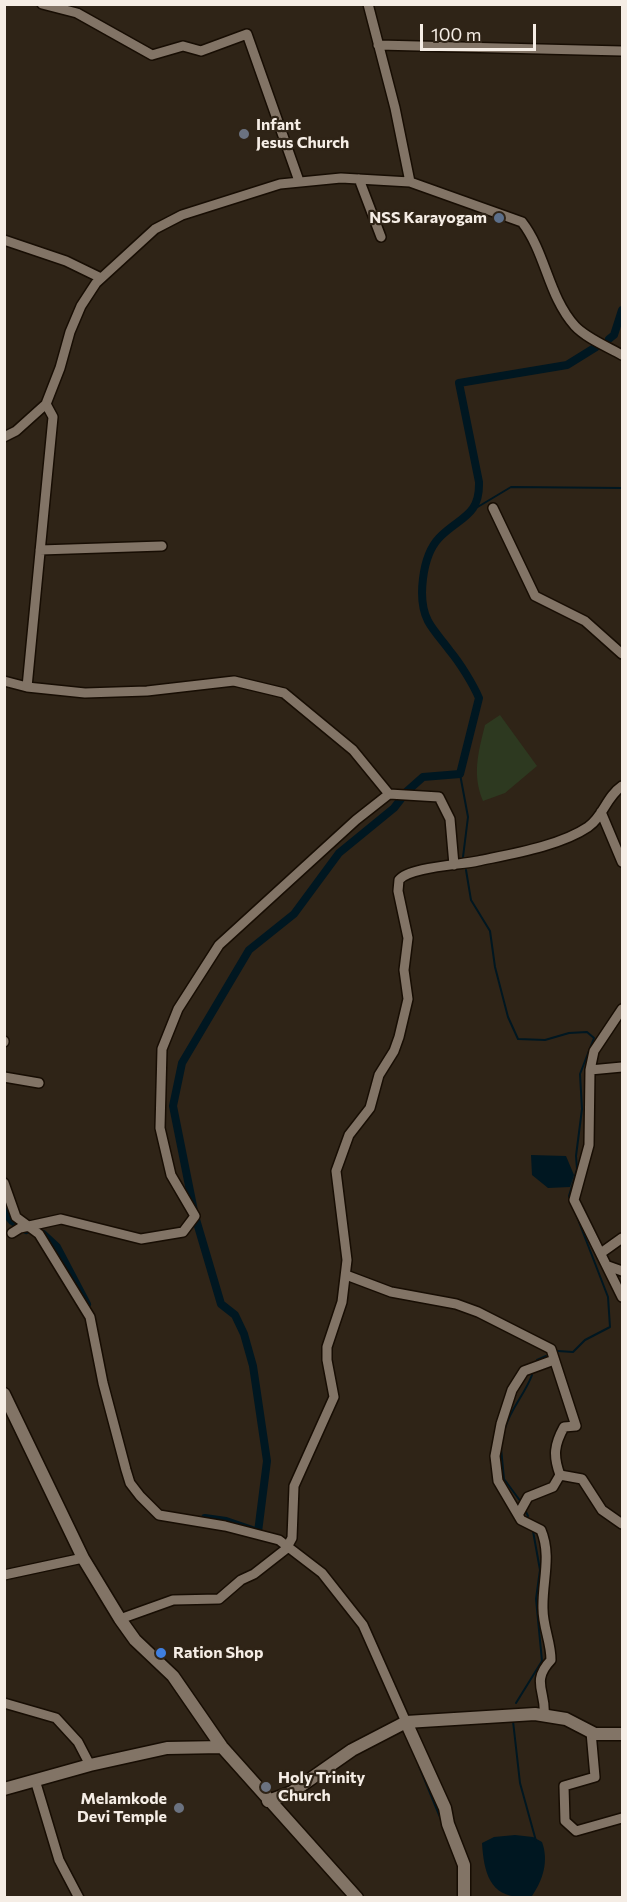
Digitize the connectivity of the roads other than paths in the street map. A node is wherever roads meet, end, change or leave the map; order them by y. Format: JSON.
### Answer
{"nodes":[{"id":1,"x":42,"y":4,"type":"edge"},
{"id":2,"x":368,"y":4,"type":"edge"},
{"id":3,"x":378,"y":45,"type":"junction"},
{"id":4,"x":622,"y":51,"type":"edge"},
{"id":5,"x":359,"y":179,"type":"junction"},
{"id":6,"x":299,"y":181,"type":"junction"},
{"id":7,"x":410,"y":182,"type":"junction"},
{"id":8,"x":381,"y":237,"type":"dead end"},
{"id":9,"x":4,"y":240,"type":"edge"},
{"id":10,"x":101,"y":278,"type":"junction"},
{"id":11,"x":622,"y":356,"type":"edge"},
{"id":12,"x":46,"y":404,"type":"junction"},
{"id":13,"x":4,"y":437,"type":"edge"},
{"id":14,"x":493,"y":508,"type":"dead end"},
{"id":15,"x":162,"y":546,"type":"dead end"},
{"id":16,"x":40,"y":550,"type":"junction"},
{"id":17,"x":622,"y":654,"type":"edge"},
{"id":18,"x":4,"y":681,"type":"edge"},
{"id":19,"x":27,"y":687,"type":"junction"},
{"id":20,"x":622,"y":786,"type":"edge"},
{"id":21,"x":388,"y":794,"type":"junction"},
{"id":22,"x":600,"y":812,"type":"junction"},
{"id":23,"x":622,"y":862,"type":"edge"},
{"id":24,"x":454,"y":866,"type":"junction"},
{"id":25,"x":622,"y":1009,"type":"edge"},
{"id":26,"x":622,"y":1067,"type":"edge"},
{"id":27,"x":590,"y":1071,"type":"junction"},
{"id":28,"x":4,"y":1077,"type":"edge"},
{"id":29,"x":39,"y":1083,"type":"dead end"},
{"id":30,"x":4,"y":1184,"type":"edge"},
{"id":31,"x":28,"y":1226,"type":"junction"},
{"id":32,"x":12,"y":1233,"type":"dead end"},
{"id":33,"x":622,"y":1238,"type":"edge"},
{"id":34,"x":601,"y":1252,"type":"junction"},
{"id":35,"x":608,"y":1266,"type":"junction"},
{"id":36,"x":622,"y":1271,"type":"edge"},
{"id":37,"x":346,"y":1275,"type":"junction"},
{"id":38,"x":622,"y":1297,"type":"edge"},
{"id":39,"x":554,"y":1360,"type":"junction"},
{"id":40,"x":4,"y":1394,"type":"edge"},
{"id":41,"x":560,"y":1475,"type":"junction"},
{"id":42,"x":518,"y":1515,"type":"junction"},
{"id":43,"x":622,"y":1524,"type":"edge"},
{"id":44,"x":288,"y":1546,"type":"junction"},
{"id":45,"x":83,"y":1558,"type":"junction"},
{"id":46,"x":4,"y":1575,"type":"edge"},
{"id":47,"x":120,"y":1619,"type":"junction"},
{"id":48,"x":4,"y":1703,"type":"edge"},
{"id":49,"x":544,"y":1716,"type":"junction"},
{"id":50,"x":406,"y":1722,"type":"junction"},
{"id":51,"x":591,"y":1732,"type":"junction"},
{"id":52,"x":622,"y":1734,"type":"edge"},
{"id":53,"x":222,"y":1747,"type":"junction"},
{"id":54,"x":90,"y":1765,"type":"junction"},
{"id":55,"x":35,"y":1780,"type":"junction"},
{"id":56,"x":4,"y":1790,"type":"edge"},
{"id":57,"x":268,"y":1801,"type":"junction"},
{"id":58,"x":622,"y":1818,"type":"edge"},
{"id":59,"x":353,"y":1896,"type":"edge"},
{"id":60,"x":79,"y":1898,"type":"edge"},
{"id":61,"x":464,"y":1898,"type":"edge"}],
"edges":[{"from":1,"to":6,"type":"street"},
{"from":2,"to":3,"type":"street"},
{"from":3,"to":4,"type":"street"},
{"from":3,"to":7,"type":"street"},
{"from":5,"to":6,"type":"street"},
{"from":5,"to":7,"type":"street"},
{"from":5,"to":8,"type":"street"},
{"from":6,"to":10,"type":"street"},
{"from":7,"to":11,"type":"street"},
{"from":9,"to":10,"type":"street"},
{"from":10,"to":12,"type":"street"},
{"from":12,"to":13,"type":"street"},
{"from":12,"to":16,"type":"street"},
{"from":14,"to":17,"type":"street"},
{"from":15,"to":16,"type":"street"},
{"from":16,"to":19,"type":"street"},
{"from":18,"to":19,"type":"street"},
{"from":19,"to":21,"type":"street"},
{"from":20,"to":22,"type":"street"},
{"from":21,"to":24,"type":"street"},
{"from":21,"to":31,"type":"street"},
{"from":22,"to":23,"type":"street"},
{"from":22,"to":24,"type":"street"},
{"from":24,"to":37,"type":"street"},
{"from":25,"to":27,"type":"street"},
{"from":26,"to":27,"type":"street"},
{"from":27,"to":34,"type":"street"},
{"from":28,"to":29,"type":"street"},
{"from":30,"to":31,"type":"street"},
{"from":31,"to":32,"type":"street"},
{"from":31,"to":44,"type":"street"},
{"from":33,"to":34,"type":"street"},
{"from":34,"to":35,"type":"street"},
{"from":35,"to":36,"type":"street"},
{"from":35,"to":38,"type":"street"},
{"from":37,"to":39,"type":"street"},
{"from":37,"to":44,"type":"street"},
{"from":39,"to":41,"type":"street"},
{"from":39,"to":42,"type":"street"},
{"from":40,"to":45,"type":"street"},
{"from":41,"to":42,"type":"street"},
{"from":41,"to":43,"type":"street"},
{"from":42,"to":49,"type":"street"},
{"from":44,"to":47,"type":"street"},
{"from":44,"to":50,"type":"street"},
{"from":45,"to":46,"type":"street"},
{"from":45,"to":47,"type":"street"},
{"from":47,"to":53,"type":"street"},
{"from":48,"to":54,"type":"street"},
{"from":49,"to":50,"type":"street"},
{"from":49,"to":51,"type":"street"},
{"from":50,"to":57,"type":"street"},
{"from":50,"to":61,"type":"street"},
{"from":51,"to":52,"type":"street"},
{"from":51,"to":58,"type":"street"},
{"from":53,"to":54,"type":"street"},
{"from":53,"to":57,"type":"street"},
{"from":54,"to":55,"type":"street"},
{"from":55,"to":56,"type":"street"},
{"from":55,"to":60,"type":"street"},
{"from":57,"to":59,"type":"street"}]}
